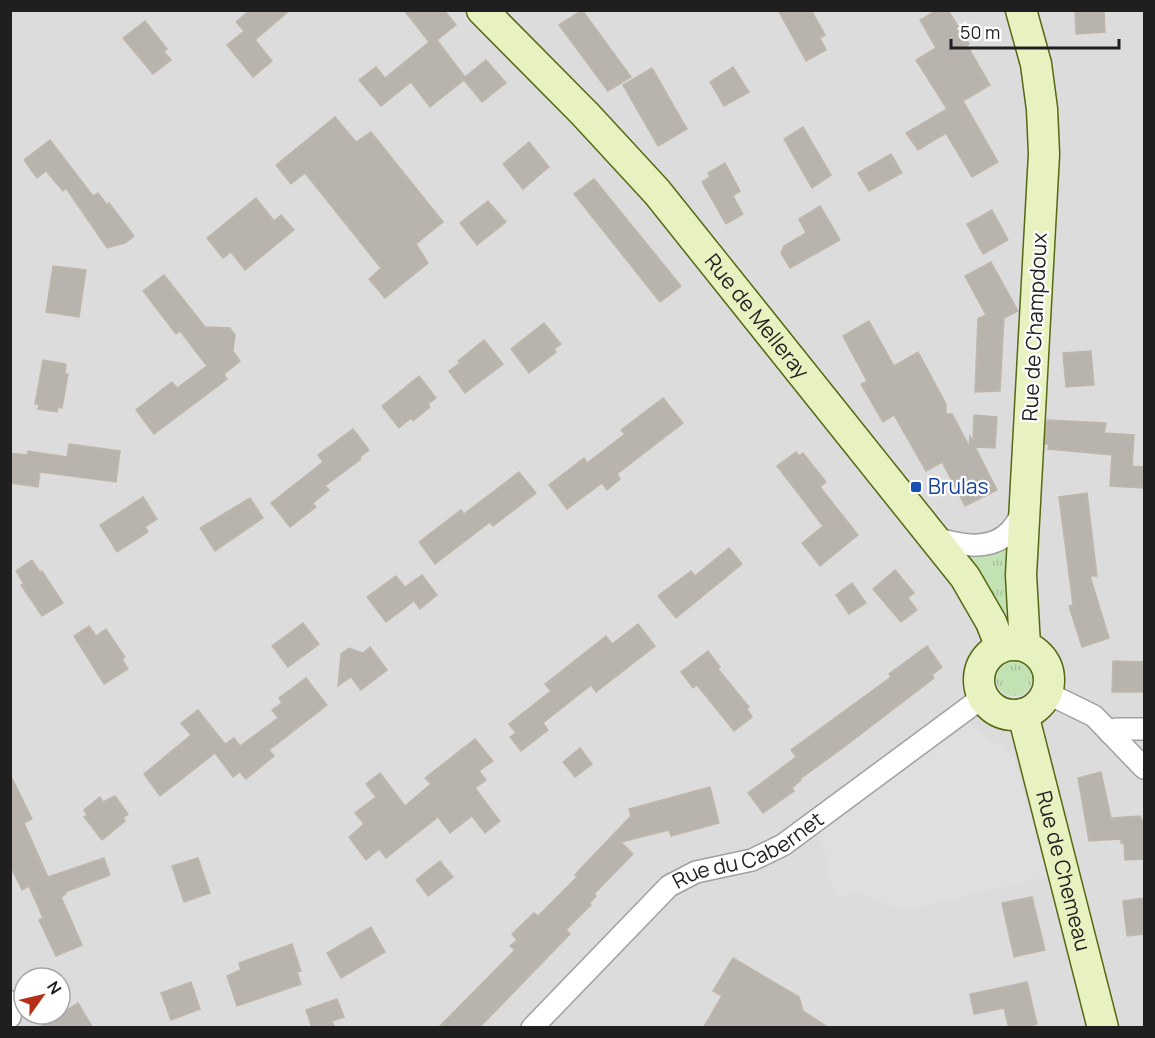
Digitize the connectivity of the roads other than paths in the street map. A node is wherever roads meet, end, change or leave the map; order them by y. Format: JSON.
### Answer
{"nodes":[{"id":1,"x":482,"y":10,"type":"edge"},
{"id":2,"x":1021,"y":10,"type":"edge"},
{"id":3,"x":1025,"y":508,"type":"junction"},
{"id":4,"x":934,"y":538,"type":"junction"},
{"id":5,"x":1013,"y":647,"type":"junction"},
{"id":6,"x":1047,"y":693,"type":"junction"},
{"id":7,"x":983,"y":697,"type":"junction"},
{"id":8,"x":1023,"y":714,"type":"junction"},
{"id":9,"x":1144,"y":729,"type":"edge"},
{"id":10,"x":1110,"y":733,"type":"junction"},
{"id":11,"x":1144,"y":768,"type":"edge"},
{"id":12,"x":532,"y":1028,"type":"edge"},
{"id":13,"x":1103,"y":1028,"type":"edge"}],
"edges":[{"from":1,"to":4,"type":"street","name":"Rue de Melleray"},
{"from":2,"to":3,"type":"street","name":"Rue de Champdoux"},
{"from":3,"to":4,"type":"street"},
{"from":3,"to":5,"type":"street","name":"Rue de Champdoux"},
{"from":4,"to":5,"type":"street","name":"Rue de Melleray"},
{"from":5,"to":6,"type":"street"},
{"from":5,"to":7,"type":"street"},
{"from":6,"to":8,"type":"street"},
{"from":6,"to":10,"type":"street"},
{"from":7,"to":8,"type":"street"},
{"from":7,"to":12,"type":"street","name":"Rue du Cabernet"},
{"from":8,"to":13,"type":"street","name":"Rue de Chemeau"},
{"from":9,"to":10,"type":"street"},
{"from":10,"to":11,"type":"street"}]}
